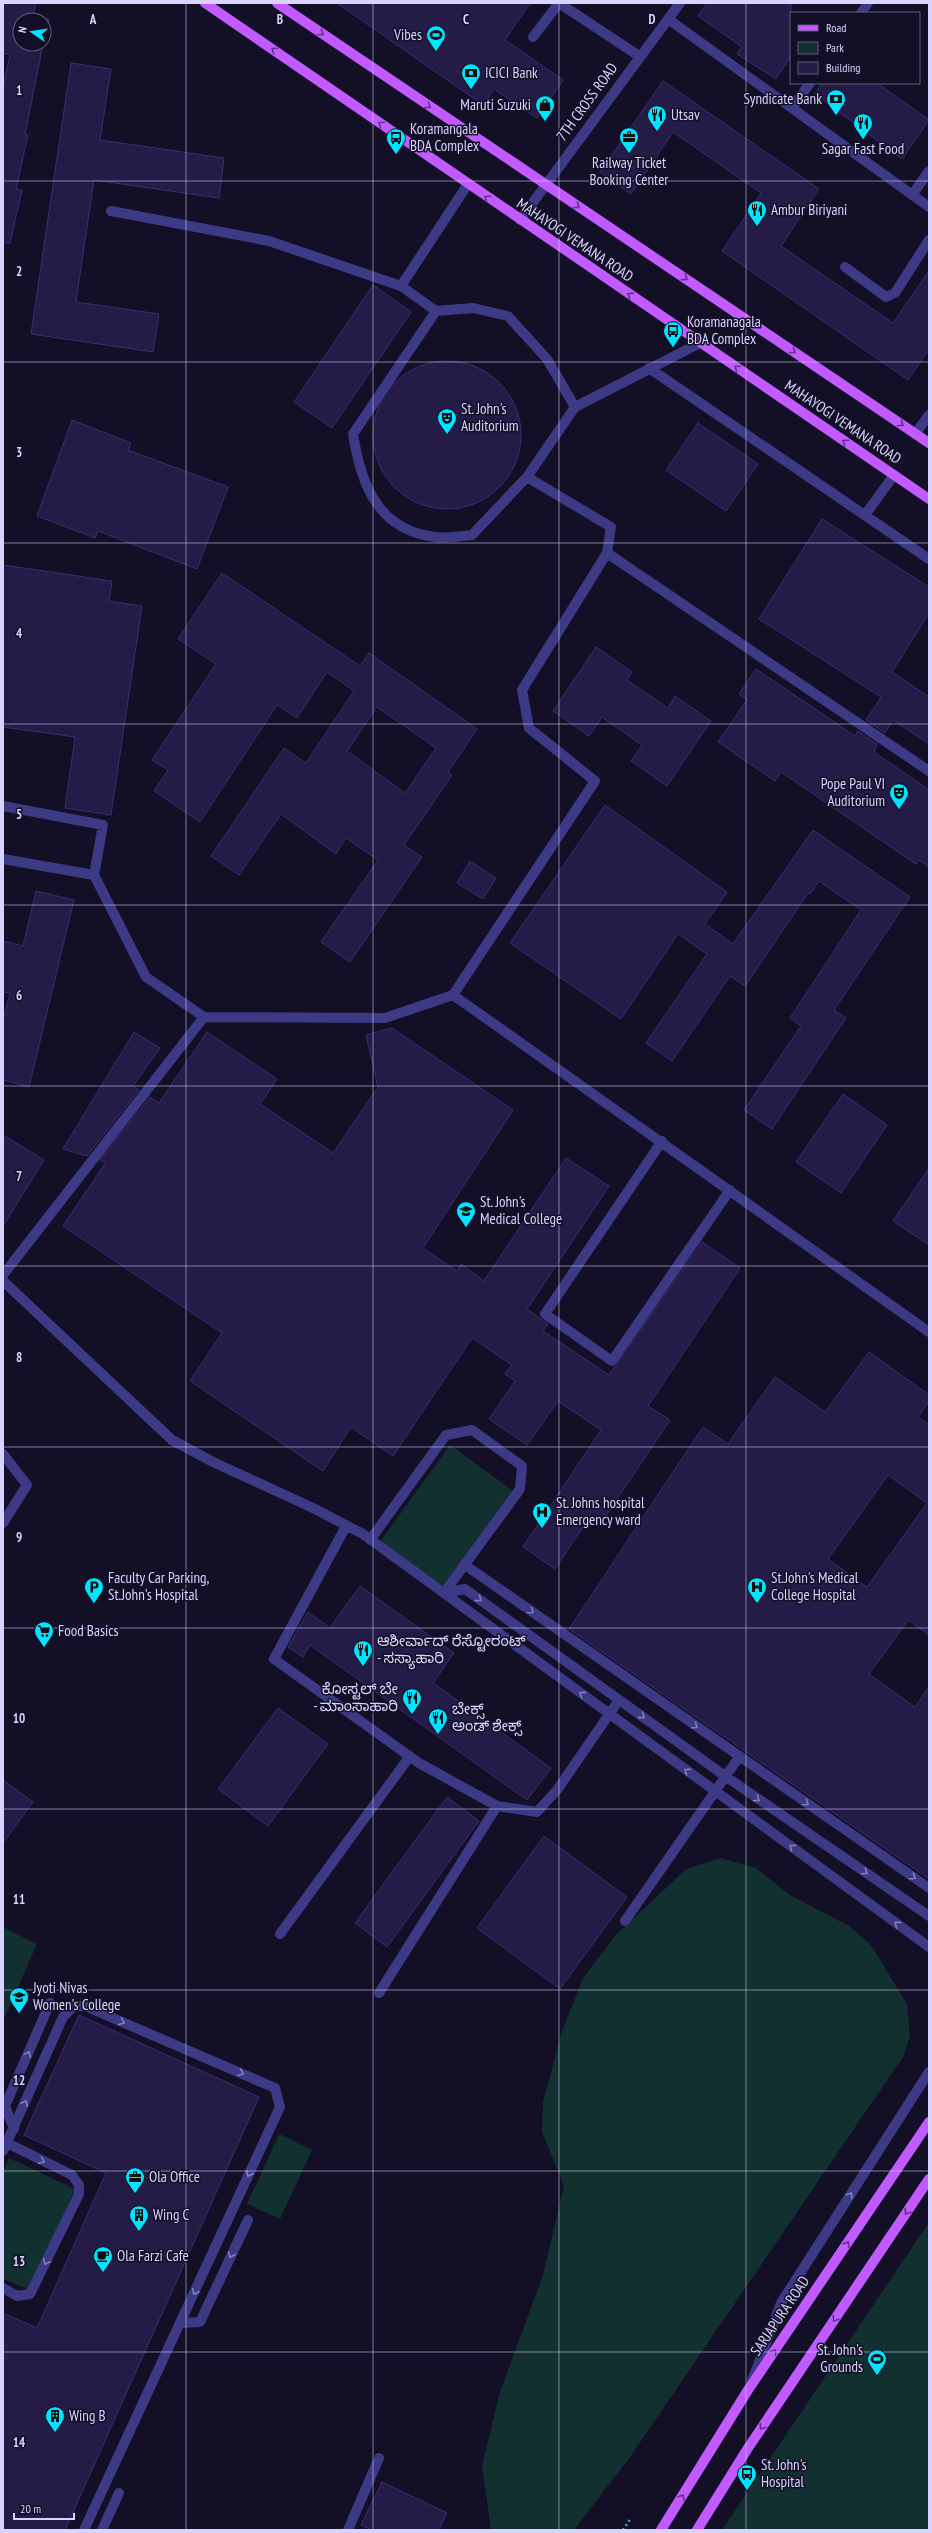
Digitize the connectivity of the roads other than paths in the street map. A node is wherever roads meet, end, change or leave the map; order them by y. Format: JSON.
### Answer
{"nodes":[{"id":1,"x":205,"y":3,"type":"edge"},
{"id":2,"x":277,"y":3,"type":"edge"},
{"id":3,"x":559,"y":3,"type":"edge"},
{"id":4,"x":680,"y":3,"type":"edge"},
{"id":5,"x":868,"y":3,"type":"edge"},
{"id":6,"x":862,"y":12,"type":"edge"},
{"id":7,"x":668,"y":19,"type":"junction"},
{"id":8,"x":533,"y":37,"type":"dead end"},
{"id":9,"x":639,"y":56,"type":"junction"},
{"id":10,"x":809,"y":84,"type":"edge"},
{"id":11,"x":792,"y":108,"type":"junction"},
{"id":12,"x":929,"y":171,"type":"edge"},
{"id":13,"x":468,"y":184,"type":"junction"},
{"id":14,"x":545,"y":184,"type":"junction"},
{"id":15,"x":912,"y":195,"type":"junction"},
{"id":16,"x":929,"y":207,"type":"edge"},
{"id":17,"x":111,"y":212,"type":"dead end"},
{"id":18,"x":520,"y":220,"type":"junction"},
{"id":19,"x":929,"y":240,"type":"edge"},
{"id":20,"x":846,"y":267,"type":"dead end"},
{"id":21,"x":401,"y":286,"type":"junction"},
{"id":22,"x":436,"y":311,"type":"junction"},
{"id":23,"x":700,"y":343,"type":"junction"},
{"id":24,"x":649,"y":368,"type":"junction"},
{"id":25,"x":575,"y":407,"type":"junction"},
{"id":26,"x":929,"y":415,"type":"edge"},
{"id":27,"x":915,"y":434,"type":"junction"},
{"id":28,"x":929,"y":443,"type":"edge"},
{"id":29,"x":894,"y":476,"type":"junction"},
{"id":30,"x":527,"y":477,"type":"junction"},
{"id":31,"x":929,"y":499,"type":"edge"},
{"id":32,"x":865,"y":515,"type":"junction"},
{"id":33,"x":607,"y":553,"type":"junction"},
{"id":34,"x":929,"y":559,"type":"edge"},
{"id":35,"x":929,"y":771,"type":"edge"},
{"id":36,"x":3,"y":806,"type":"edge"},
{"id":37,"x":3,"y":859,"type":"edge"},
{"id":38,"x":94,"y":875,"type":"junction"},
{"id":39,"x":453,"y":995,"type":"junction"},
{"id":40,"x":204,"y":1017,"type":"junction"},
{"id":41,"x":662,"y":1141,"type":"junction"},
{"id":42,"x":730,"y":1190,"type":"junction"},
{"id":43,"x":3,"y":1274,"type":"edge"},
{"id":44,"x":3,"y":1281,"type":"edge"},
{"id":45,"x":929,"y":1332,"type":"edge"},
{"id":46,"x":3,"y":1454,"type":"edge"},
{"id":47,"x":3,"y":1523,"type":"edge"},
{"id":48,"x":346,"y":1526,"type":"junction"},
{"id":49,"x":370,"y":1540,"type":"junction"},
{"id":50,"x":464,"y":1564,"type":"junction"},
{"id":51,"x":444,"y":1593,"type":"junction"},
{"id":52,"x":619,"y":1700,"type":"junction"},
{"id":53,"x":609,"y":1713,"type":"junction"},
{"id":54,"x":410,"y":1756,"type":"junction"},
{"id":55,"x":739,"y":1756,"type":"junction"},
{"id":56,"x":725,"y":1776,"type":"junction"},
{"id":57,"x":715,"y":1791,"type":"junction"},
{"id":58,"x":497,"y":1806,"type":"junction"},
{"id":59,"x":929,"y":1888,"type":"edge"},
{"id":60,"x":929,"y":1916,"type":"edge"},
{"id":61,"x":625,"y":1920,"type":"dead end"},
{"id":62,"x":280,"y":1934,"type":"dead end"},
{"id":63,"x":929,"y":1947,"type":"edge"},
{"id":64,"x":379,"y":1993,"type":"dead end"},
{"id":65,"x":50,"y":2003,"type":"dead end"},
{"id":66,"x":929,"y":2072,"type":"edge"},
{"id":67,"x":929,"y":2122,"type":"edge"},
{"id":68,"x":14,"y":2128,"type":"junction"},
{"id":69,"x":5,"y":2147,"type":"edge"},
{"id":70,"x":929,"y":2179,"type":"edge"},
{"id":71,"x":248,"y":2220,"type":"dead end"},
{"id":72,"x":3,"y":2288,"type":"edge"},
{"id":73,"x":180,"y":2323,"type":"junction"},
{"id":74,"x":748,"y":2390,"type":"junction"},
{"id":75,"x":379,"y":2458,"type":"dead end"},
{"id":76,"x":119,"y":2493,"type":"dead end"},
{"id":77,"x":84,"y":2530,"type":"edge"},
{"id":78,"x":102,"y":2530,"type":"edge"},
{"id":79,"x":348,"y":2530,"type":"edge"},
{"id":80,"x":661,"y":2530,"type":"edge"},
{"id":81,"x":697,"y":2530,"type":"edge"}],
"edges":[{"from":13,"to":1,"type":"main road","name":"MAHAYOGI VEMANA ROAD","one_way":true},
{"from":2,"to":14,"type":"main road","name":"MAHAYOGI VEMANA ROAD","one_way":true},
{"from":3,"to":8,"type":"street"},
{"from":3,"to":9,"type":"street"},
{"from":4,"to":7,"type":"street","name":"7TH CROSS ROAD"},
{"from":5,"to":6,"type":"street"},
{"from":7,"to":9,"type":"street","name":"7TH CROSS ROAD"},
{"from":7,"to":11,"type":"street"},
{"from":9,"to":14,"type":"street","name":"7TH CROSS ROAD"},
{"from":10,"to":11,"type":"street"},
{"from":11,"to":15,"type":"street"},
{"from":12,"to":15,"type":"street"},
{"from":18,"to":13,"type":"main road","name":"MAHAYOGI VEMANA ROAD","one_way":true},
{"from":13,"to":21,"type":"street"},
{"from":14,"to":18,"type":"street","name":"7TH CROSS ROAD"},
{"from":14,"to":27,"type":"main road","name":"MAHAYOGI VEMANA ROAD","one_way":true},
{"from":15,"to":16,"type":"street"},
{"from":17,"to":21,"type":"street"},
{"from":23,"to":18,"type":"main road","name":"MAHAYOGI VEMANA ROAD","one_way":true},
{"from":19,"to":20,"type":"street"},
{"from":21,"to":22,"type":"street"},
{"from":22,"to":25,"type":"street"},
{"from":22,"to":30,"type":"street"},
{"from":23,"to":24,"type":"street"},
{"from":29,"to":23,"type":"main road","name":"MAHAYOGI VEMANA ROAD","one_way":true},
{"from":24,"to":25,"type":"street"},
{"from":24,"to":32,"type":"street"},
{"from":25,"to":30,"type":"street"},
{"from":26,"to":27,"type":"street"},
{"from":27,"to":28,"type":"main road","name":"MAHAYOGI VEMANA ROAD"},
{"from":29,"to":31,"type":"main road","name":"MAHAYOGI VEMANA ROAD"},
{"from":29,"to":32,"type":"street"},
{"from":30,"to":33,"type":"street"},
{"from":32,"to":34,"type":"street"},
{"from":33,"to":35,"type":"street"},
{"from":33,"to":39,"type":"street"},
{"from":36,"to":38,"type":"street"},
{"from":37,"to":38,"type":"street"},
{"from":38,"to":40,"type":"street"},
{"from":39,"to":40,"type":"street"},
{"from":39,"to":41,"type":"street"},
{"from":40,"to":43,"type":"street"},
{"from":41,"to":42,"type":"street"},
{"from":41,"to":42,"type":"street"},
{"from":42,"to":45,"type":"street"},
{"from":44,"to":48,"type":"street"},
{"from":46,"to":47,"type":"street"},
{"from":48,"to":49,"type":"street"},
{"from":48,"to":54,"type":"street"},
{"from":49,"to":50,"type":"street"},
{"from":49,"to":51,"type":"street"},
{"from":50,"to":51,"type":"street"},
{"from":50,"to":55,"type":"street","one_way":true},
{"from":51,"to":52,"type":"street","one_way":true},
{"from":53,"to":51,"type":"street","one_way":true},
{"from":52,"to":53,"type":"street"},
{"from":52,"to":56,"type":"street","one_way":true},
{"from":57,"to":53,"type":"street","one_way":true},
{"from":53,"to":58,"type":"street"},
{"from":54,"to":58,"type":"street"},
{"from":54,"to":62,"type":"street"},
{"from":55,"to":56,"type":"street"},
{"from":55,"to":59,"type":"street","one_way":true},
{"from":56,"to":57,"type":"street"},
{"from":56,"to":60,"type":"street","one_way":true},
{"from":57,"to":61,"type":"street"},
{"from":63,"to":57,"type":"street","one_way":true},
{"from":58,"to":64,"type":"street"},
{"from":68,"to":65,"type":"street","one_way":true},
{"from":74,"to":66,"type":"street","one_way":true},
{"from":74,"to":67,"type":"main road","name":"SARJAPURA ROAD","one_way":true},
{"from":68,"to":69,"type":"street"},
{"from":68,"to":73,"type":"street","one_way":true},
{"from":69,"to":72,"type":"street","one_way":true},
{"from":70,"to":81,"type":"main road","one_way":true},
{"from":71,"to":73,"type":"street","one_way":true},
{"from":73,"to":77,"type":"street"},
{"from":80,"to":74,"type":"main road","name":"SARJAPURA ROAD","one_way":true},
{"from":75,"to":79,"type":"street"},
{"from":76,"to":78,"type":"street"}]}
